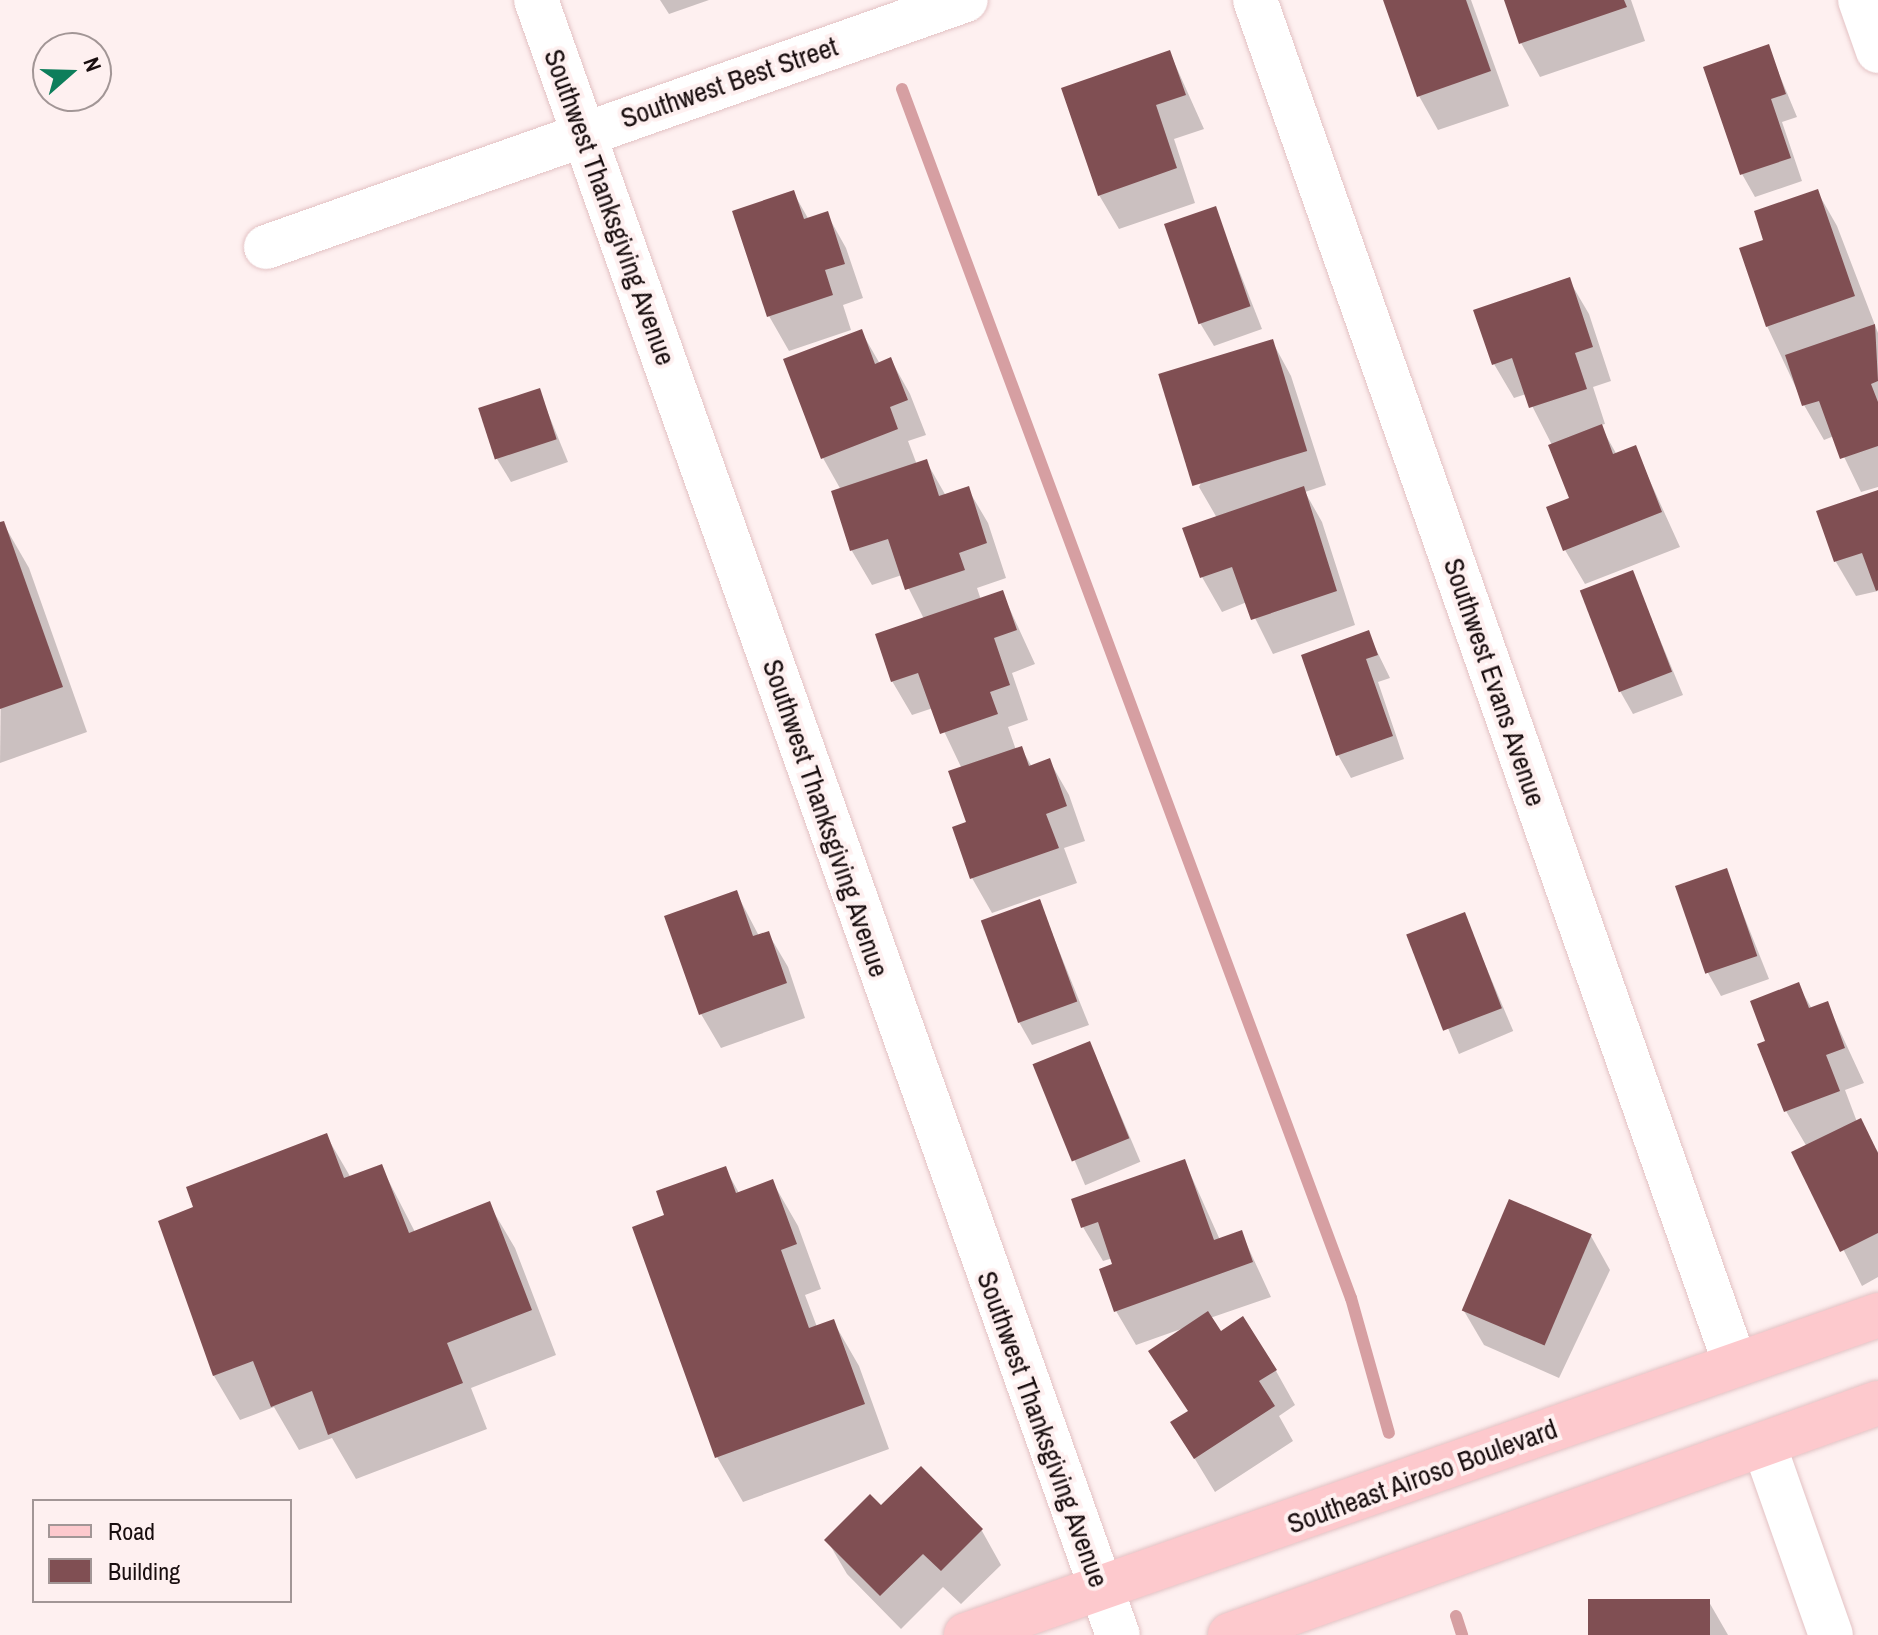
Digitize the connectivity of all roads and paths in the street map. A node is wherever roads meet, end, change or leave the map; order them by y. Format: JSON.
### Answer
{"nodes":[{"id":1,"x":536,"y":0,"type":"edge"},
{"id":2,"x":966,"y":0,"type":"edge"},
{"id":3,"x":1255,"y":0,"type":"edge"},
{"id":4,"x":1860,"y":0,"type":"edge"},
{"id":5,"x":1878,"y":51,"type":"edge"},
{"id":6,"x":583,"y":132,"type":"junction"},
{"id":7,"x":266,"y":247,"type":"dead end"},
{"id":8,"x":1878,"y":1315,"type":"edge"},
{"id":9,"x":1735,"y":1364,"type":"junction"},
{"id":10,"x":1878,"y":1403,"type":"edge"},
{"id":11,"x":1764,"y":1445,"type":"junction"},
{"id":12,"x":1100,"y":1591,"type":"junction"},
{"id":13,"x":966,"y":1635,"type":"edge"},
{"id":14,"x":1118,"y":1635,"type":"edge"},
{"id":15,"x":1230,"y":1635,"type":"edge"},
{"id":16,"x":1831,"y":1635,"type":"edge"}],
"edges":[{"from":1,"to":6,"type":"street","name":"Southwest Thanksgiving Avenue"},
{"from":2,"to":6,"type":"street","name":"Southwest Best Street"},
{"from":3,"to":9,"type":"street","name":"Southwest Evans Avenue"},
{"from":4,"to":5,"type":"street"},
{"from":6,"to":7,"type":"street","name":"Southwest Best Street"},
{"from":6,"to":12,"type":"street","name":"Southwest Thanksgiving Avenue"},
{"from":8,"to":9,"type":"main road","name":"Southeast Airoso Boulevard"},
{"from":9,"to":12,"type":"main road","name":"Southeast Airoso Boulevard"},
{"from":10,"to":11,"type":"main road"},
{"from":11,"to":15,"type":"main road"},
{"from":11,"to":16,"type":"street"},
{"from":12,"to":13,"type":"main road","name":"Southeast Airoso Boulevard"},
{"from":12,"to":14,"type":"street","name":"Southwest Thanksgiving Avenue"}]}
